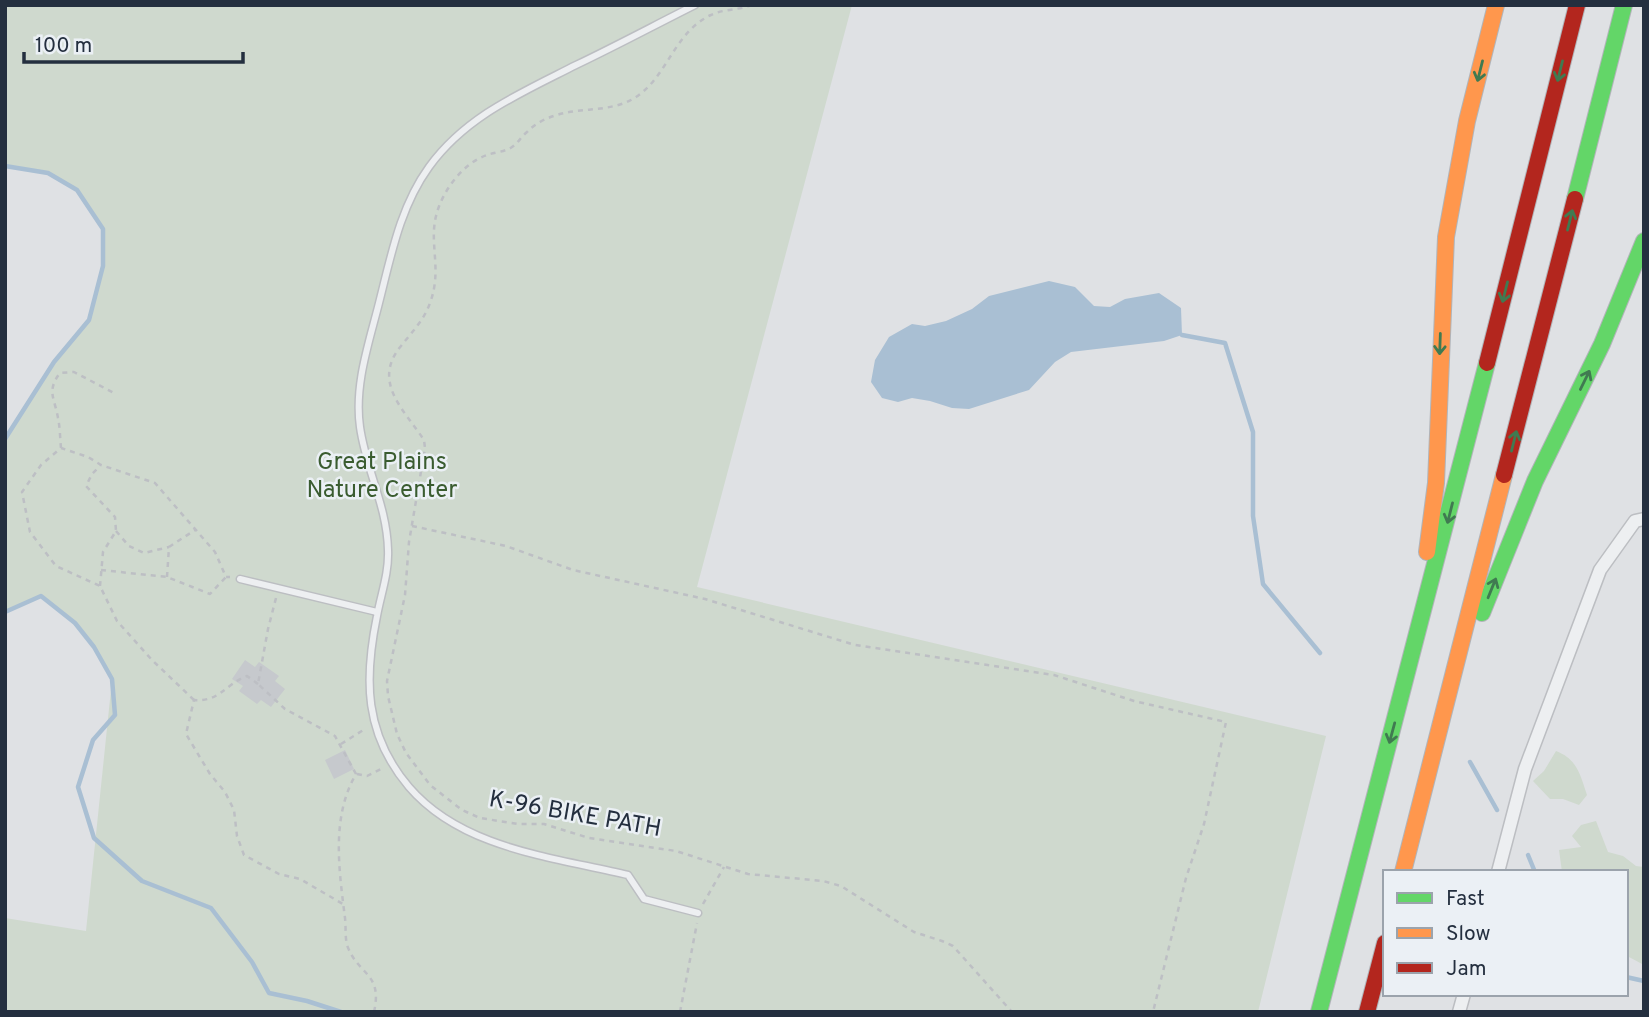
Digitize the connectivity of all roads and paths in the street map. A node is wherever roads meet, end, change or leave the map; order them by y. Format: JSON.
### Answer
{"nodes":[{"id":1,"x":695,"y":5,"type":"edge"},
{"id":2,"x":752,"y":5,"type":"edge"},
{"id":3,"x":1496,"y":5,"type":"edge"},
{"id":4,"x":1577,"y":5,"type":"edge"},
{"id":5,"x":1624,"y":5,"type":"edge"},
{"id":6,"x":1644,"y":241,"type":"edge"},
{"id":7,"x":114,"y":393,"type":"dead end"},
{"id":8,"x":61,"y":448,"type":"junction"},
{"id":9,"x":101,"y":465,"type":"junction"},
{"id":10,"x":1644,"y":519,"type":"edge"},
{"id":11,"x":412,"y":526,"type":"junction"},
{"id":12,"x":195,"y":530,"type":"junction"},
{"id":13,"x":116,"y":531,"type":"junction"},
{"id":14,"x":169,"y":547,"type":"junction"},
{"id":15,"x":101,"y":570,"type":"junction"},
{"id":16,"x":167,"y":577,"type":"junction"},
{"id":17,"x":226,"y":577,"type":"junction"},
{"id":18,"x":240,"y":579,"type":"joint"},
{"id":19,"x":100,"y":586,"type":"junction"},
{"id":20,"x":279,"y":588,"type":"junction"},
{"id":21,"x":377,"y":612,"type":"junction"},
{"id":22,"x":1415,"y":646,"type":"junction"},
{"id":23,"x":258,"y":684,"type":"junction"},
{"id":24,"x":1449,"y":697,"type":"junction"},
{"id":25,"x":194,"y":700,"type":"junction"},
{"id":26,"x":375,"y":725,"type":"junction"},
{"id":27,"x":341,"y":744,"type":"junction"},
{"id":28,"x":724,"y":867,"type":"junction"},
{"id":29,"x":1404,"y":870,"type":"edge"},
{"id":30,"x":1498,"y":870,"type":"edge"},
{"id":31,"x":344,"y":905,"type":"junction"},
{"id":32,"x":698,"y":913,"type":"junction"},
{"id":33,"x":1383,"y":951,"type":"edge"},
{"id":34,"x":374,"y":1012,"type":"edge"},
{"id":35,"x":681,"y":1012,"type":"edge"},
{"id":36,"x":1012,"y":1012,"type":"edge"},
{"id":37,"x":1153,"y":1012,"type":"edge"},
{"id":38,"x":1319,"y":1012,"type":"edge"},
{"id":39,"x":1367,"y":1012,"type":"edge"}],
"edges":[{"from":1,"to":21,"type":"lane"},
{"from":2,"to":11,"type":"path","name":"K-96 BIKE PATH"},
{"from":3,"to":22,"type":"highway","one_way":true},
{"from":4,"to":22,"type":"highway","one_way":true},
{"from":24,"to":5,"type":"highway","one_way":true},
{"from":24,"to":6,"type":"highway","one_way":true},
{"from":7,"to":8,"type":"path"},
{"from":8,"to":9,"type":"path"},
{"from":8,"to":19,"type":"path"},
{"from":9,"to":12,"type":"path"},
{"from":9,"to":13,"type":"path"},
{"from":10,"to":30,"type":"street"},
{"from":11,"to":28,"type":"path","name":"K-96 BIKE PATH"},
{"from":11,"to":37,"type":"path"},
{"from":12,"to":14,"type":"path"},
{"from":12,"to":17,"type":"path"},
{"from":13,"to":14,"type":"path"},
{"from":13,"to":15,"type":"path"},
{"from":14,"to":16,"type":"path"},
{"from":15,"to":16,"type":"path"},
{"from":15,"to":19,"type":"path"},
{"from":16,"to":17,"type":"path"},
{"from":17,"to":18,"type":"path"},
{"from":18,"to":20,"type":"lane"},
{"from":19,"to":25,"type":"path"},
{"from":20,"to":21,"type":"lane"},
{"from":20,"to":23,"type":"path"},
{"from":21,"to":26,"type":"lane"},
{"from":22,"to":38,"type":"highway","one_way":true},
{"from":23,"to":25,"type":"path"},
{"from":23,"to":27,"type":"path"},
{"from":24,"to":29,"type":"highway"},
{"from":25,"to":31,"type":"path"},
{"from":26,"to":27,"type":"path"},
{"from":26,"to":32,"type":"lane"},
{"from":27,"to":31,"type":"path"},
{"from":28,"to":32,"type":"path"},
{"from":28,"to":36,"type":"path","name":"K-96 BIKE PATH"},
{"from":31,"to":34,"type":"path"},
{"from":32,"to":35,"type":"path"},
{"from":33,"to":39,"type":"highway"}]}
